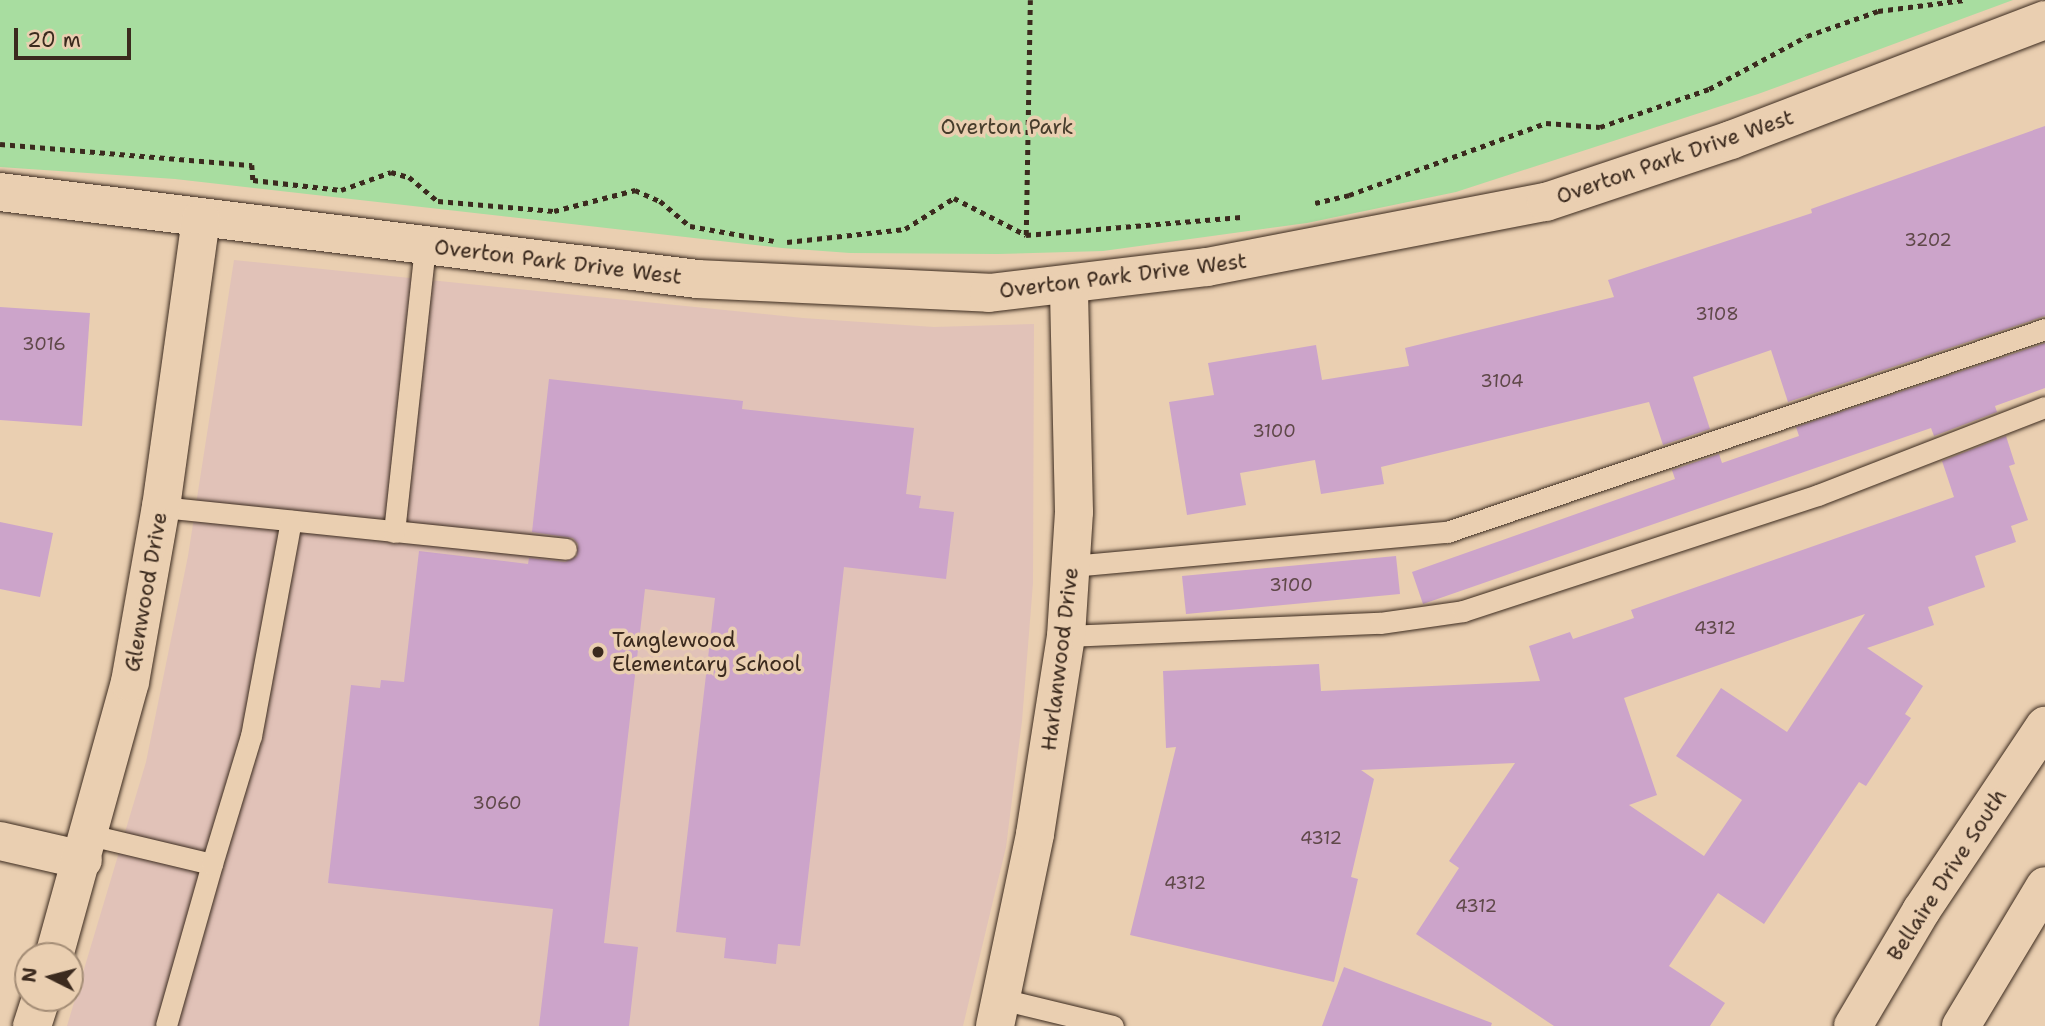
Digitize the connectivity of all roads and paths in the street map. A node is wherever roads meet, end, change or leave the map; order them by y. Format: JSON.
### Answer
{"nodes":[{"id":1,"x":1030,"y":0,"type":"edge"},
{"id":2,"x":1964,"y":0,"type":"edge"},
{"id":3,"x":2045,"y":20,"type":"edge"},
{"id":4,"x":0,"y":144,"type":"edge"},
{"id":5,"x":0,"y":192,"type":"edge"},
{"id":6,"x":1306,"y":205,"type":"dead end"},
{"id":7,"x":1249,"y":217,"type":"dead end"},
{"id":8,"x":201,"y":220,"type":"junction"},
{"id":9,"x":1026,"y":235,"type":"junction"},
{"id":10,"x":425,"y":247,"type":"junction"},
{"id":11,"x":1069,"y":286,"type":"junction"},
{"id":12,"x":2045,"y":329,"type":"edge"},
{"id":13,"x":2045,"y":407,"type":"edge"},
{"id":14,"x":161,"y":507,"type":"junction"},
{"id":15,"x":291,"y":521,"type":"junction"},
{"id":16,"x":394,"y":532,"type":"junction"},
{"id":17,"x":566,"y":549,"type":"dead end"},
{"id":18,"x":1071,"y":566,"type":"junction"},
{"id":19,"x":1066,"y":636,"type":"junction"},
{"id":20,"x":2045,"y":726,"type":"edge"},
{"id":21,"x":0,"y":841,"type":"edge"},
{"id":22,"x":87,"y":847,"type":"junction"},
{"id":23,"x":212,"y":864,"type":"junction"},
{"id":24,"x":2045,"y":886,"type":"edge"},
{"id":25,"x":58,"y":942,"type":"edge"},
{"id":26,"x":998,"y":1013,"type":"edge"},
{"id":27,"x":1972,"y":1022,"type":"edge"},
{"id":28,"x":166,"y":1026,"type":"edge"},
{"id":29,"x":1113,"y":1026,"type":"edge"},
{"id":30,"x":1853,"y":1026,"type":"edge"}],
"edges":[{"from":1,"to":9,"type":"path"},
{"from":2,"to":6,"type":"path"},
{"from":3,"to":11,"type":"street","name":"Overton Park Drive West"},
{"from":4,"to":9,"type":"path"},
{"from":5,"to":8,"type":"street","name":"Overton Park Drive West"},
{"from":7,"to":9,"type":"path"},
{"from":8,"to":10,"type":"street","name":"Overton Park Drive West"},
{"from":8,"to":14,"type":"street","name":"Glenwood Drive"},
{"from":10,"to":11,"type":"street","name":"Overton Park Drive West"},
{"from":10,"to":16,"type":"lane"},
{"from":11,"to":18,"type":"street","name":"Harlanwood Drive"},
{"from":12,"to":18,"type":"lane"},
{"from":13,"to":19,"type":"lane"},
{"from":14,"to":15,"type":"lane"},
{"from":14,"to":22,"type":"street","name":"Glenwood Drive"},
{"from":15,"to":16,"type":"lane"},
{"from":15,"to":23,"type":"lane"},
{"from":16,"to":17,"type":"lane"},
{"from":18,"to":19,"type":"street","name":"Harlanwood Drive"},
{"from":19,"to":26,"type":"street","name":"Harlanwood Drive"},
{"from":20,"to":30,"type":"street","name":"Bellaire Drive South"},
{"from":21,"to":22,"type":"street"},
{"from":22,"to":23,"type":"lane"},
{"from":22,"to":25,"type":"street","name":"Glenwood Drive"},
{"from":23,"to":28,"type":"lane"},
{"from":24,"to":27,"type":"street"},
{"from":26,"to":29,"type":"lane"}]}
